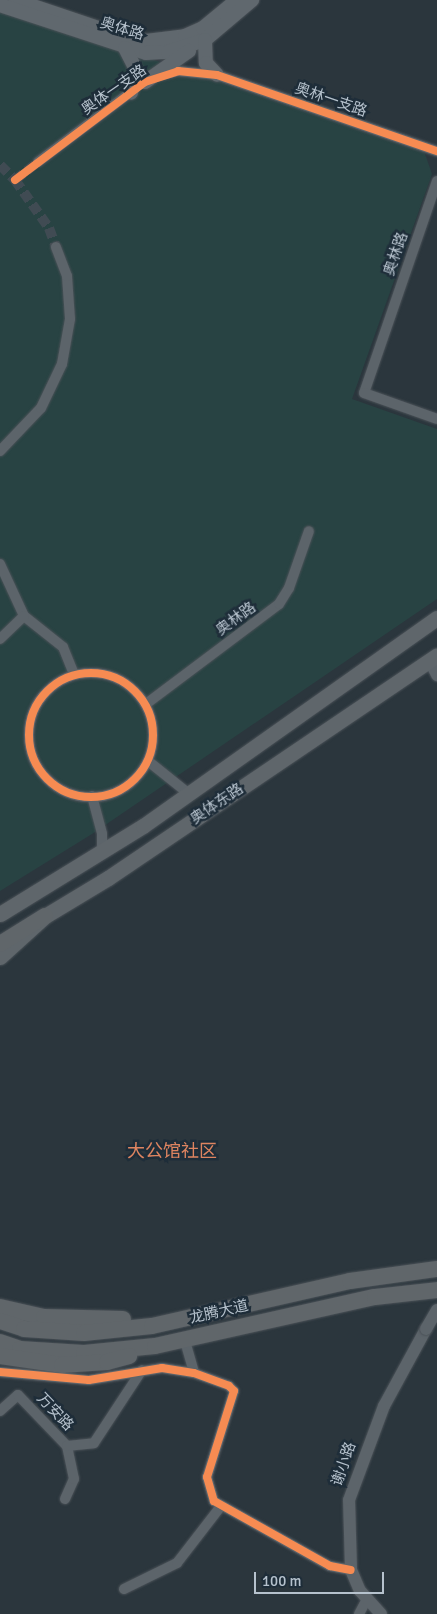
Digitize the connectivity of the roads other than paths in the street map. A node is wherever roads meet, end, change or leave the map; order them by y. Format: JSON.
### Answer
{"nodes":[{"id":1,"x":15,"y":0,"type":"edge"},
{"id":2,"x":237,"y":0,"type":"edge"},
{"id":3,"x":252,"y":0,"type":"edge"},
{"id":4,"x":0,"y":5,"type":"edge"},
{"id":5,"x":205,"y":40,"type":"junction"},
{"id":6,"x":125,"y":48,"type":"junction"},
{"id":7,"x":217,"y":75,"type":"junction"},
{"id":8,"x":145,"y":82,"type":"junction"},
{"id":9,"x":131,"y":93,"type":"junction"},
{"id":10,"x":437,"y":151,"type":"edge"},
{"id":11,"x":38,"y":162,"type":"tunnel mouth"},
{"id":12,"x":437,"y":181,"type":"edge"},
{"id":13,"x":56,"y":247,"type":"tunnel mouth"},
{"id":14,"x":437,"y":419,"type":"edge"},
{"id":15,"x":0,"y":451,"type":"edge"},
{"id":16,"x":309,"y":531,"type":"dead end"},
{"id":17,"x":0,"y":564,"type":"edge"},
{"id":18,"x":24,"y":616,"type":"junction"},
{"id":19,"x":437,"y":618,"type":"edge"},
{"id":20,"x":0,"y":639,"type":"edge"},
{"id":21,"x":433,"y":658,"type":"edge"},
{"id":22,"x":74,"y":674,"type":"junction"},
{"id":23,"x":437,"y":675,"type":"edge"},
{"id":24,"x":146,"y":704,"type":"junction"},
{"id":25,"x":148,"y":761,"type":"junction"},
{"id":26,"x":189,"y":794,"type":"junction"},
{"id":27,"x":92,"y":796,"type":"junction"},
{"id":28,"x":102,"y":851,"type":"junction"},
{"id":29,"x":0,"y":914,"type":"edge"},
{"id":30,"x":45,"y":916,"type":"junction"},
{"id":31,"x":0,"y":944,"type":"edge"},
{"id":32,"x":0,"y":957,"type":"edge"},
{"id":33,"x":437,"y":1269,"type":"edge"},
{"id":34,"x":437,"y":1290,"type":"edge"},
{"id":35,"x":0,"y":1307,"type":"edge"},
{"id":36,"x":437,"y":1310,"type":"edge"},
{"id":37,"x":205,"y":1316,"type":"junction"},
{"id":38,"x":0,"y":1321,"type":"edge"},
{"id":39,"x":0,"y":1342,"type":"edge"},
{"id":40,"x":181,"y":1342,"type":"junction"},
{"id":41,"x":0,"y":1356,"type":"edge"},
{"id":42,"x":142,"y":1370,"type":"junction"},
{"id":43,"x":0,"y":1372,"type":"edge"},
{"id":44,"x":194,"y":1373,"type":"junction"},
{"id":45,"x":0,"y":1412,"type":"edge"},
{"id":46,"x":67,"y":1446,"type":"junction"},
{"id":47,"x":65,"y":1499,"type":"dead end"},
{"id":48,"x":221,"y":1506,"type":"junction"},
{"id":49,"x":351,"y":1570,"type":"junction"},
{"id":50,"x":124,"y":1589,"type":"dead end"},
{"id":51,"x":367,"y":1599,"type":"junction"},
{"id":52,"x":359,"y":1614,"type":"edge"},
{"id":53,"x":381,"y":1614,"type":"edge"}],
"edges":[{"from":1,"to":2,"type":"main road","name":"奥体路"},
{"from":3,"to":5,"type":"main road","name":"奥体路"},
{"from":4,"to":6,"type":"main road","name":"奥体路"},
{"from":5,"to":6,"type":"main road","name":"奥体路"},
{"from":5,"to":7,"type":"main road"},
{"from":5,"to":8,"type":"main road"},
{"from":6,"to":9,"type":"main road"},
{"from":7,"to":8,"type":"street","name":"奥体一支路"},
{"from":7,"to":10,"type":"street","name":"奥林一支路"},
{"from":8,"to":9,"type":"street","name":"奥体一支路"},
{"from":9,"to":11,"type":"street","name":"奥体一支路"},
{"from":12,"to":14,"type":"street","name":"奥林路"},
{"from":13,"to":15,"type":"street"},
{"from":16,"to":24,"type":"street","name":"奥林路"},
{"from":17,"to":18,"type":"street"},
{"from":18,"to":20,"type":"street"},
{"from":18,"to":22,"type":"street"},
{"from":19,"to":26,"type":"main road","name":"奥体东路"},
{"from":21,"to":23,"type":"street"},
{"from":21,"to":30,"type":"main road","name":"奥体东路"},
{"from":22,"to":24,"type":"street"},
{"from":22,"to":27,"type":"street"},
{"from":24,"to":25,"type":"street"},
{"from":25,"to":26,"type":"street"},
{"from":25,"to":27,"type":"street"},
{"from":26,"to":28,"type":"main road","name":"奥体东路"},
{"from":27,"to":28,"type":"street"},
{"from":28,"to":29,"type":"main road","name":"奥体东路"},
{"from":30,"to":31,"type":"highway"},
{"from":30,"to":32,"type":"main road","name":"奥体东路"},
{"from":33,"to":37,"type":"highway","name":"龙腾大道"},
{"from":34,"to":40,"type":"highway","name":"龙腾大道"},
{"from":35,"to":37,"type":"highway"},
{"from":36,"to":49,"type":"street","name":"谢小路","bridge":true},
{"from":37,"to":38,"type":"highway","name":"龙腾大道"},
{"from":39,"to":40,"type":"highway","name":"龙腾大道"},
{"from":40,"to":41,"type":"highway"},
{"from":40,"to":44,"type":"street"},
{"from":42,"to":43,"type":"street"},
{"from":42,"to":44,"type":"street"},
{"from":42,"to":46,"type":"street"},
{"from":44,"to":48,"type":"street"},
{"from":45,"to":46,"type":"street","name":"万安路"},
{"from":46,"to":47,"type":"street"},
{"from":48,"to":49,"type":"street"},
{"from":48,"to":50,"type":"street"},
{"from":49,"to":51,"type":"street","name":"谢小路"},
{"from":51,"to":52,"type":"street"},
{"from":51,"to":53,"type":"street","name":"谢小路"}]}
